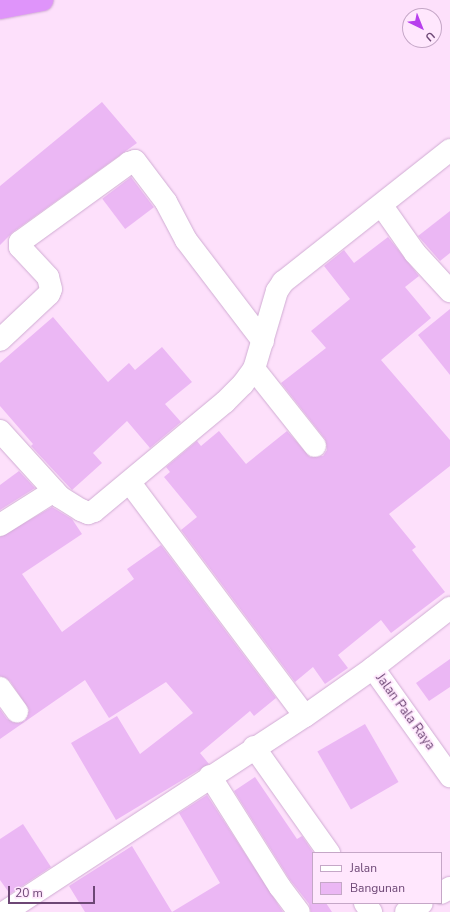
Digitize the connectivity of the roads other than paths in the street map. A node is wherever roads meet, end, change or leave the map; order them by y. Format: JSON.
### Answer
{"nodes":[{"id":1,"x":42,"y":0,"type":"edge"},
{"id":2,"x":0,"y":8,"type":"edge"},
{"id":3,"x":450,"y":150,"type":"edge"},
{"id":4,"x":382,"y":206,"type":"junction"},
{"id":5,"x":450,"y":291,"type":"edge"},
{"id":6,"x":0,"y":340,"type":"edge"},
{"id":7,"x":263,"y":341,"type":"junction"},
{"id":8,"x":254,"y":369,"type":"junction"},
{"id":9,"x":0,"y":431,"type":"edge"},
{"id":10,"x":315,"y":446,"type":"dead end"},
{"id":11,"x":130,"y":483,"type":"junction"},
{"id":12,"x":54,"y":491,"type":"junction"},
{"id":13,"x":0,"y":525,"type":"edge"},
{"id":14,"x":450,"y":608,"type":"edge"},
{"id":15,"x":373,"y":668,"type":"junction"},
{"id":16,"x":0,"y":688,"type":"edge"},
{"id":17,"x":17,"y":711,"type":"dead end"},
{"id":18,"x":305,"y":716,"type":"junction"},
{"id":19,"x":254,"y":748,"type":"junction"},
{"id":20,"x":210,"y":776,"type":"junction"},
{"id":21,"x":450,"y":776,"type":"edge"},
{"id":22,"x":328,"y":852,"type":"edge"},
{"id":23,"x":420,"y":904,"type":"edge"},
{"id":24,"x":5,"y":907,"type":"edge"},
{"id":25,"x":299,"y":912,"type":"edge"},
{"id":26,"x":406,"y":912,"type":"edge"}],
"edges":[{"from":1,"to":2,"type":"highway"},
{"from":3,"to":4,"type":"street"},
{"from":4,"to":5,"type":"street"},
{"from":4,"to":7,"type":"street"},
{"from":6,"to":7,"type":"street"},
{"from":7,"to":8,"type":"street"},
{"from":8,"to":10,"type":"street"},
{"from":8,"to":11,"type":"street"},
{"from":9,"to":12,"type":"street"},
{"from":11,"to":12,"type":"street"},
{"from":11,"to":18,"type":"street"},
{"from":12,"to":13,"type":"street"},
{"from":14,"to":15,"type":"street"},
{"from":15,"to":18,"type":"street"},
{"from":15,"to":21,"type":"street","name":"Jalan Pala Raya"},
{"from":16,"to":17,"type":"street"},
{"from":18,"to":19,"type":"street"},
{"from":19,"to":20,"type":"street"},
{"from":19,"to":22,"type":"street"},
{"from":20,"to":24,"type":"street"},
{"from":20,"to":25,"type":"street"},
{"from":23,"to":26,"type":"street"}]}
